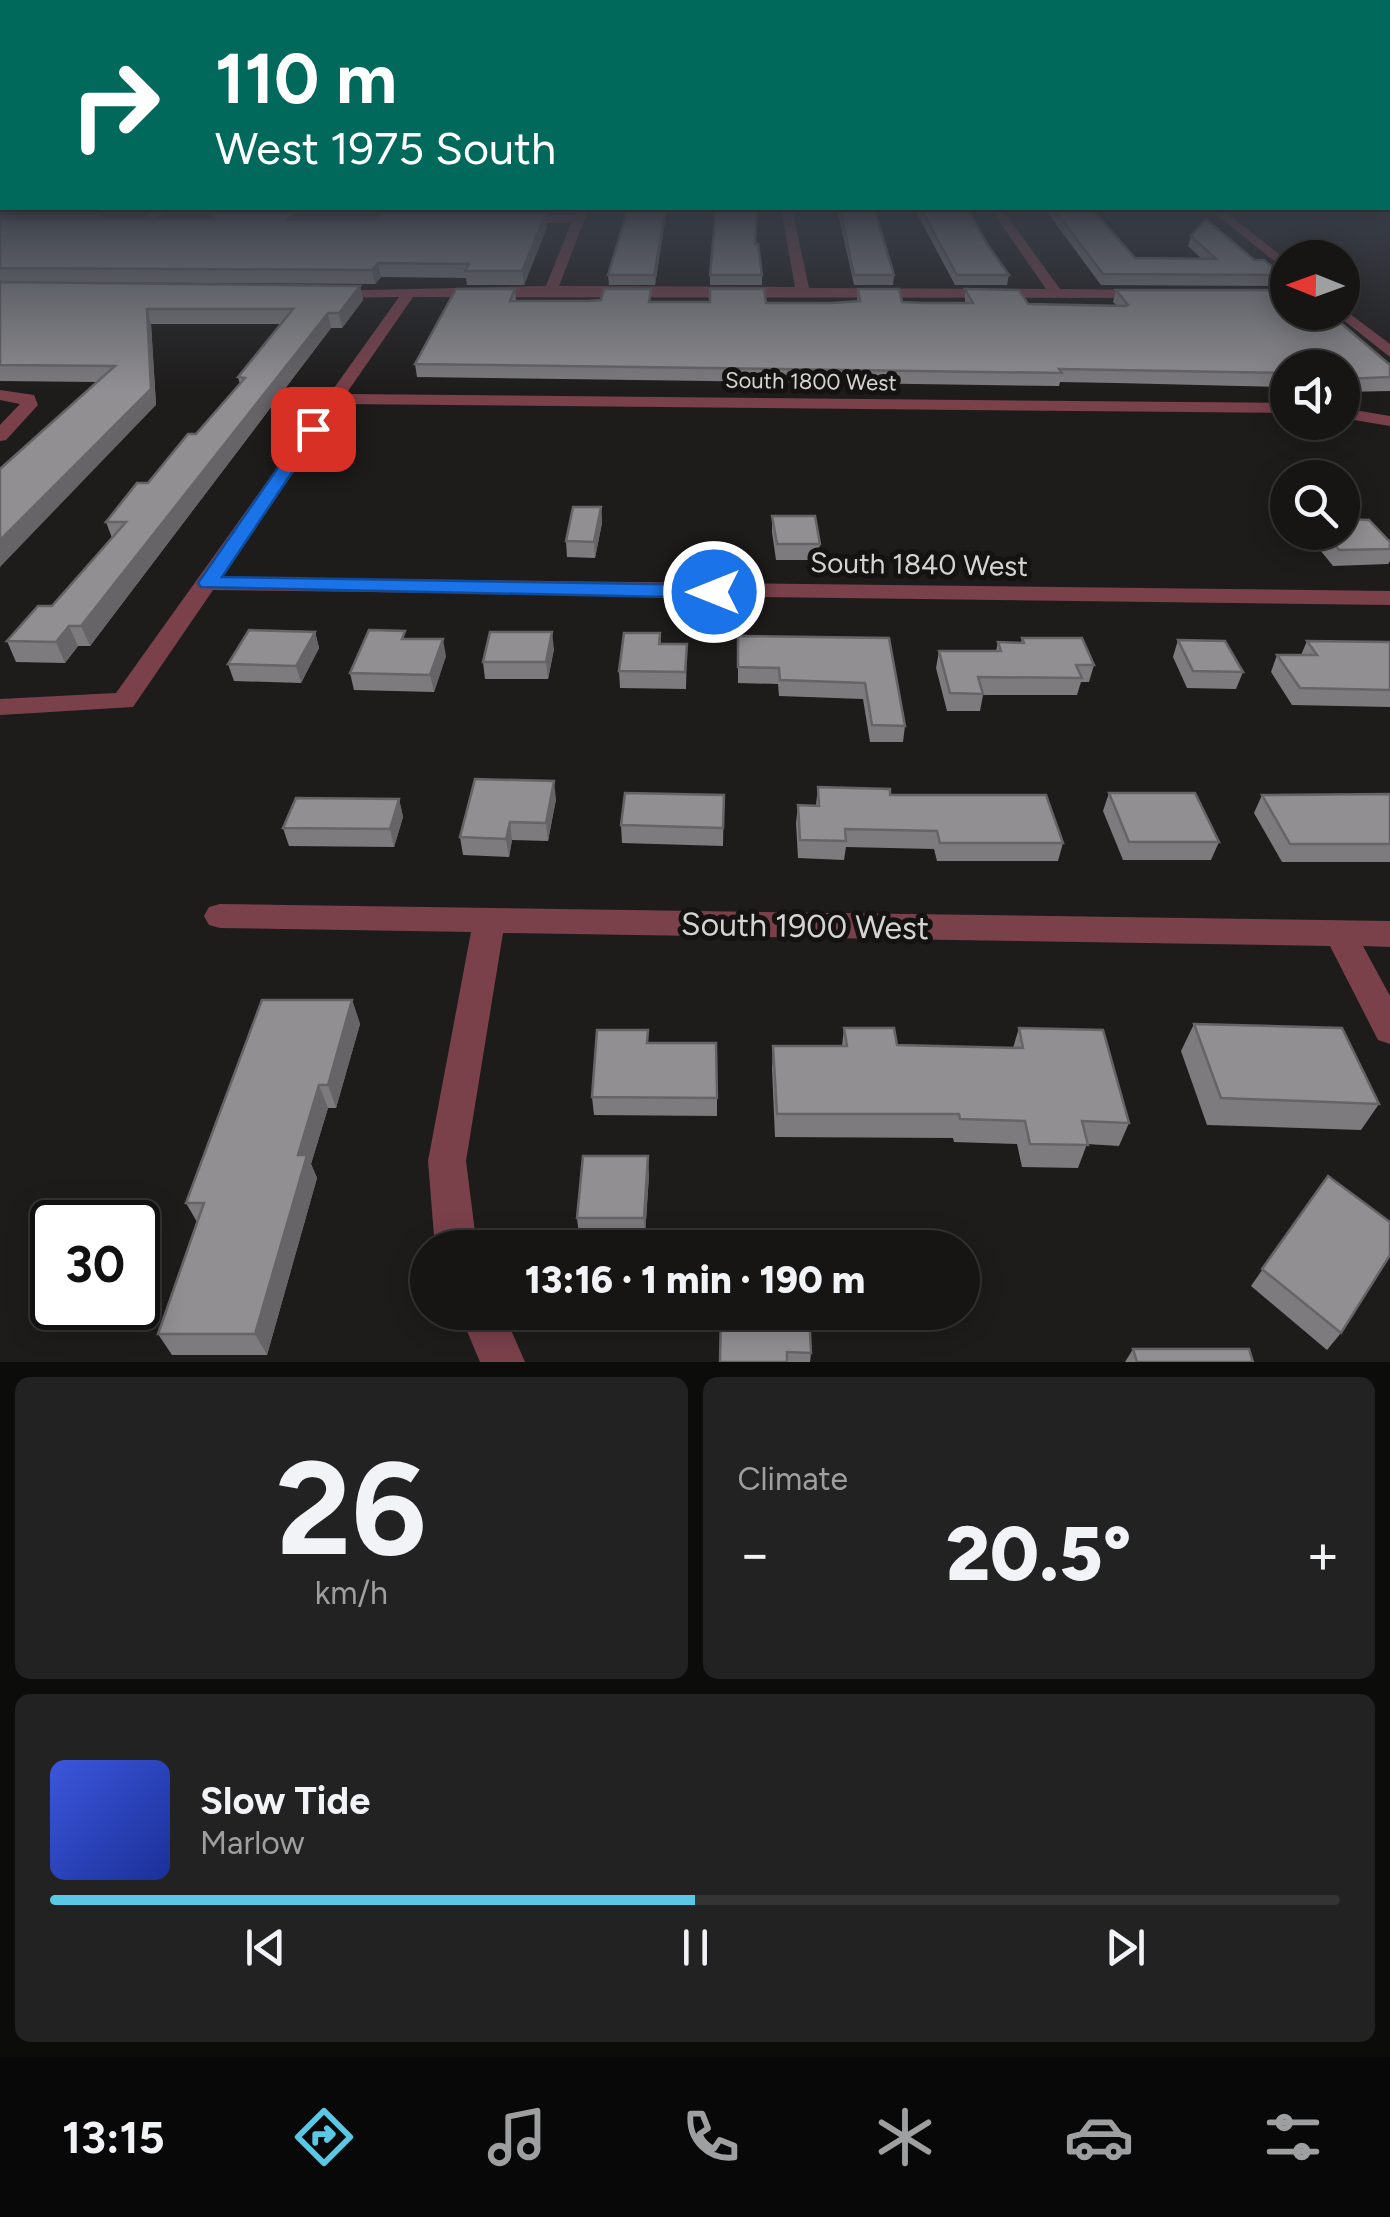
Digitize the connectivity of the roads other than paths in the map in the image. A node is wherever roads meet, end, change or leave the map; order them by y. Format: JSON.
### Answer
{"nodes":[{"id":1,"x":561,"y":266,"type":"edge"},
{"id":2,"x":798,"y":266,"type":"edge"},
{"id":3,"x":1036,"y":266,"type":"edge"},
{"id":4,"x":552,"y":290,"type":"junction"},
{"id":5,"x":803,"y":291,"type":"junction"},
{"id":6,"x":310,"y":294,"type":"edge"},
{"id":7,"x":1056,"y":294,"type":"junction"},
{"id":8,"x":1172,"y":294,"type":"edge"},
{"id":9,"x":407,"y":295,"type":"junction"},
{"id":10,"x":1360,"y":327,"type":"edge"},
{"id":11,"x":1390,"y":352,"type":"edge"},
{"id":12,"x":0,"y":395,"type":"edge"},
{"id":13,"x":334,"y":398,"type":"junction"},
{"id":14,"x":1270,"y":408,"type":"edge"},
{"id":15,"x":1360,"y":417,"type":"edge"},
{"id":16,"x":1390,"y":421,"type":"edge"},
{"id":17,"x":0,"y":436,"type":"edge"},
{"id":18,"x":208,"y":583,"type":"junction"},
{"id":19,"x":1390,"y":598,"type":"edge"},
{"id":20,"x":0,"y":707,"type":"edge"},
{"id":21,"x":220,"y":916,"type":"dead end"},
{"id":22,"x":489,"y":920,"type":"junction"},
{"id":23,"x":1390,"y":934,"type":"edge"},
{"id":24,"x":1340,"y":936,"type":"junction"},
{"id":25,"x":1390,"y":1028,"type":"edge"},
{"id":26,"x":454,"y":1230,"type":"edge"},
{"id":27,"x":488,"y":1330,"type":"edge"},
{"id":28,"x":503,"y":1362,"type":"edge"}],
"edges":[{"from":1,"to":4,"type":"street"},
{"from":2,"to":5,"type":"street"},
{"from":3,"to":7,"type":"street"},
{"from":4,"to":5,"type":"street"},
{"from":4,"to":9,"type":"street"},
{"from":5,"to":7,"type":"street"},
{"from":6,"to":9,"type":"street"},
{"from":7,"to":8,"type":"street"},
{"from":9,"to":13,"type":"street"},
{"from":10,"to":11,"type":"street"},
{"from":12,"to":17,"type":"street"},
{"from":13,"to":14,"type":"street","name":"South 1800 West"},
{"from":13,"to":18,"type":"street"},
{"from":15,"to":16,"type":"street"},
{"from":18,"to":19,"type":"street","name":"South 1840 West"},
{"from":18,"to":20,"type":"street"},
{"from":21,"to":22,"type":"street","name":"South 1900 West"},
{"from":22,"to":24,"type":"street","name":"South 1900 West"},
{"from":22,"to":26,"type":"street"},
{"from":23,"to":24,"type":"street","name":"South 1900 West"},
{"from":24,"to":25,"type":"street"},
{"from":27,"to":28,"type":"street"}]}
